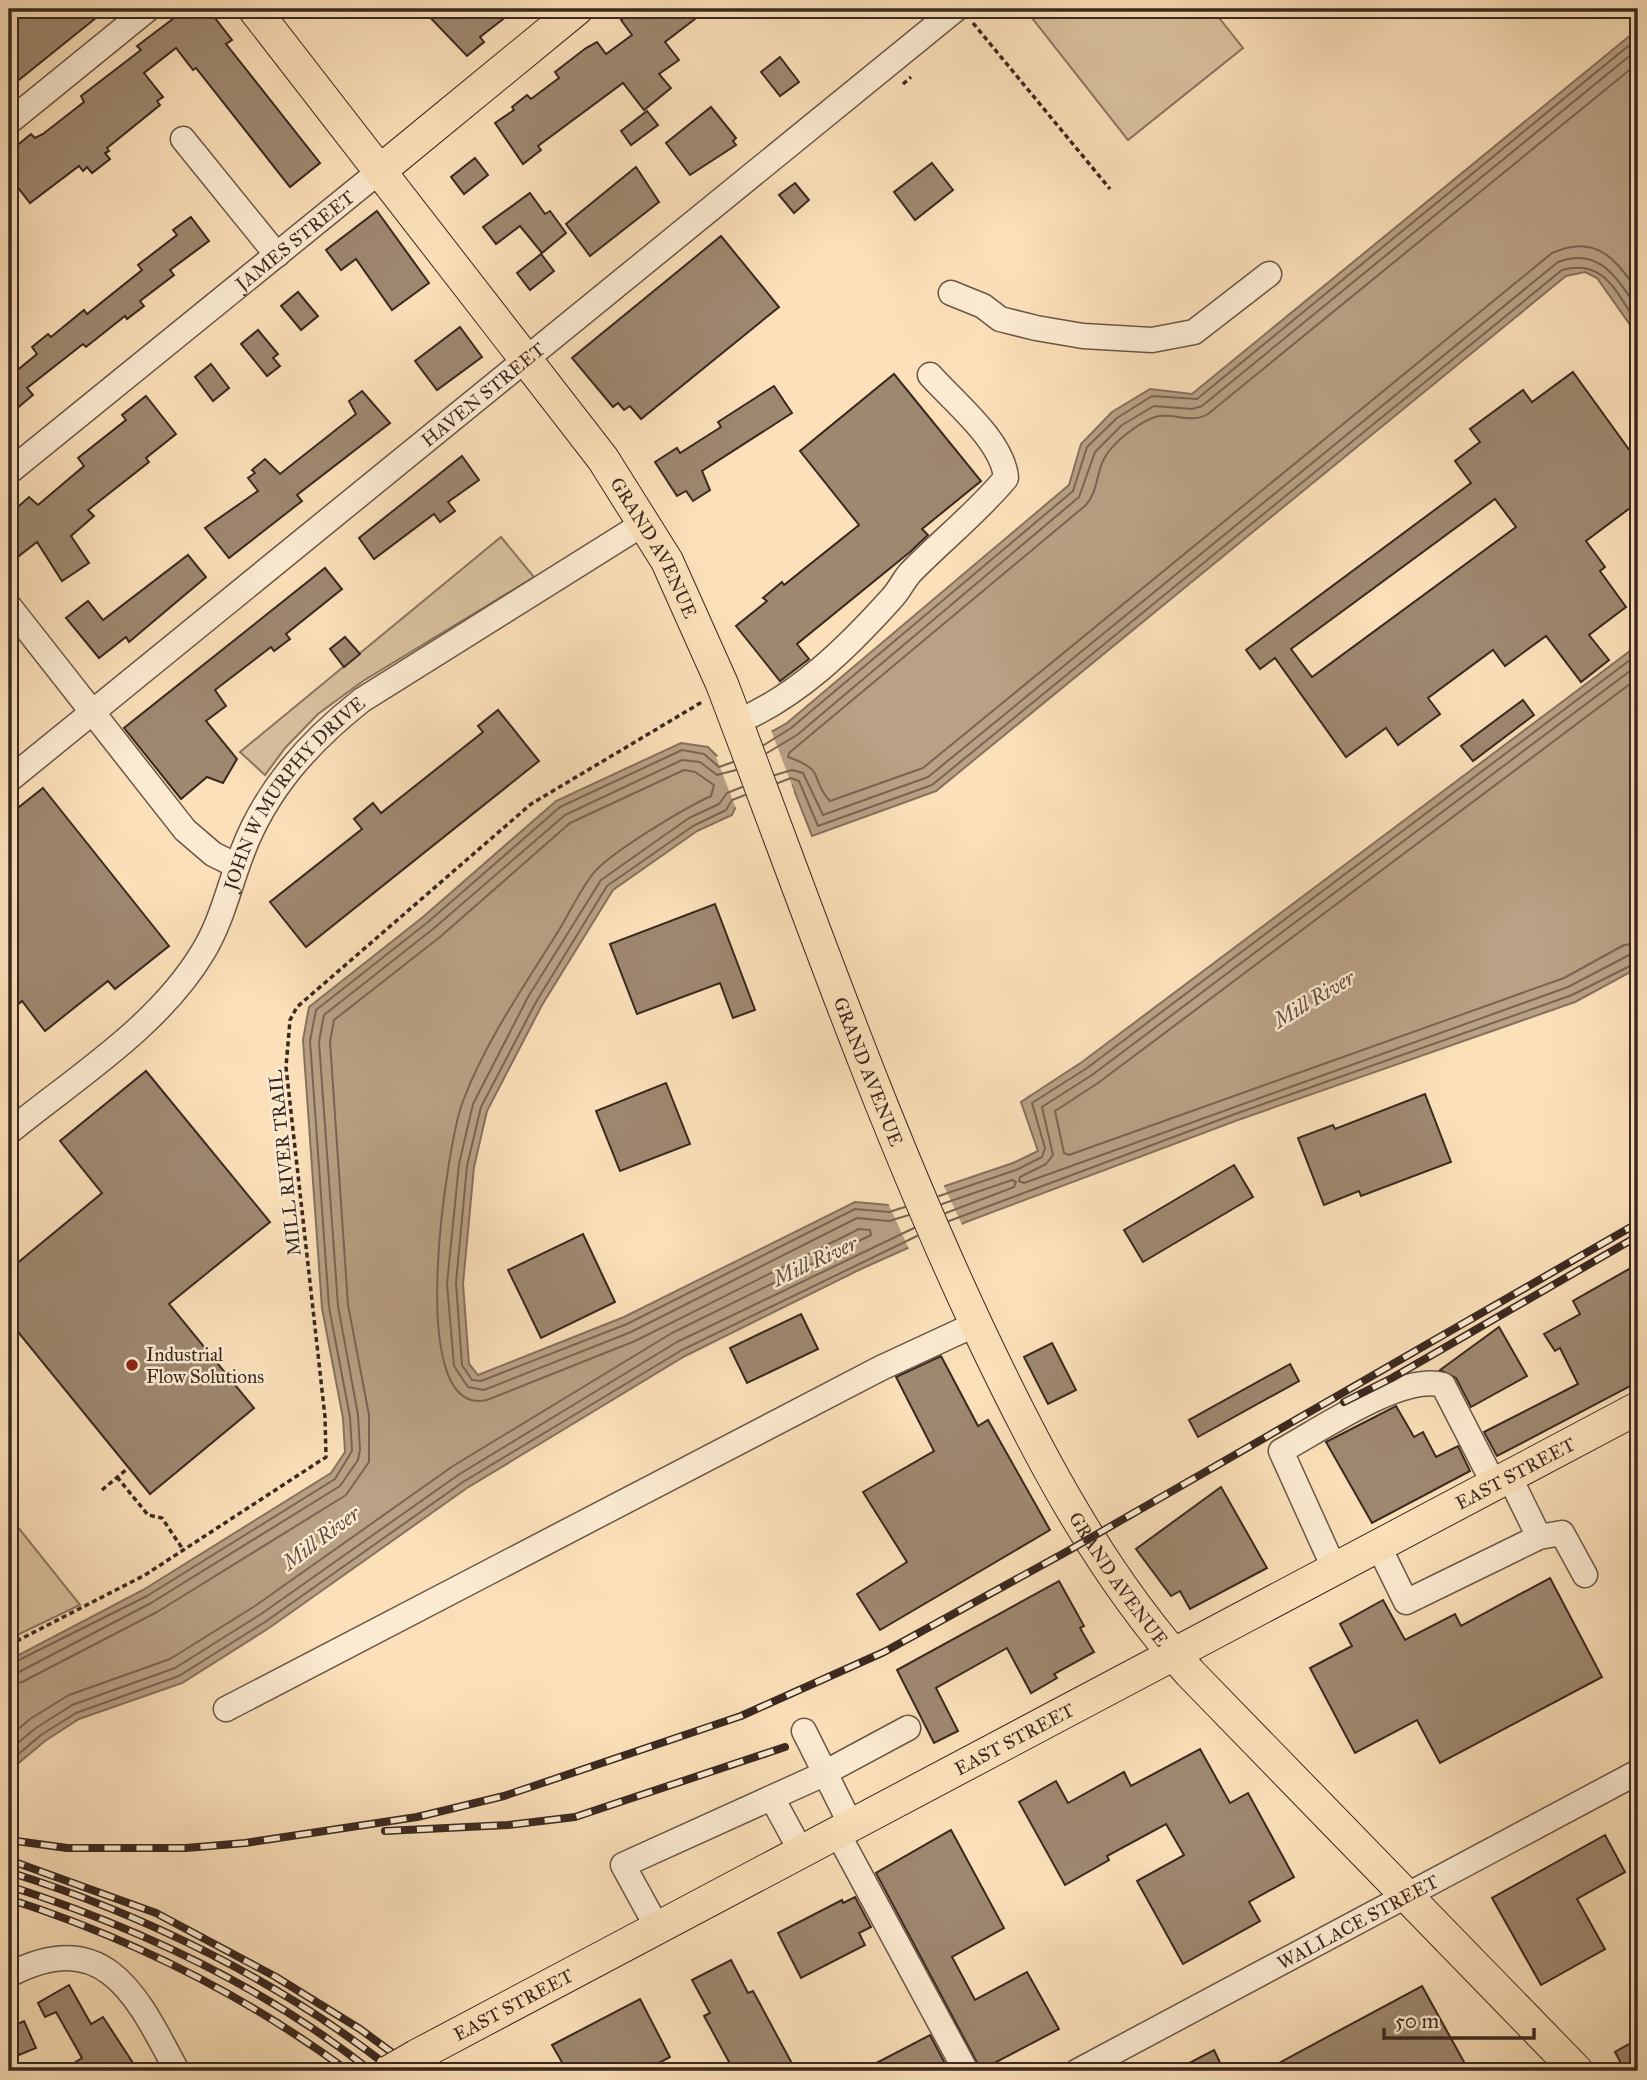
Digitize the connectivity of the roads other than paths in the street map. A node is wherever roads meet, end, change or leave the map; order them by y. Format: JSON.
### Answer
{"nodes":[{"id":1,"x":148,"y":9,"type":"edge"},
{"id":2,"x":578,"y":9,"type":"edge"},
{"id":3,"x":261,"y":12,"type":"edge"},
{"id":4,"x":964,"y":15,"type":"edge"},
{"id":5,"x":9,"y":122,"type":"edge"},
{"id":6,"x":183,"y":139,"type":"dead end"},
{"id":7,"x":381,"y":170,"type":"junction"},
{"id":8,"x":277,"y":255,"type":"junction"},
{"id":9,"x":1269,"y":274,"type":"dead end"},
{"id":10,"x":951,"y":293,"type":"dead end"},
{"id":11,"x":526,"y":359,"type":"junction"},
{"id":12,"x":930,"y":375,"type":"dead end"},
{"id":13,"x":9,"y":472,"type":"edge"},
{"id":14,"x":646,"y":522,"type":"junction"},
{"id":15,"x":9,"y":606,"type":"edge"},
{"id":16,"x":91,"y":714,"type":"junction"},
{"id":17,"x":740,"y":733,"type":"junction"},
{"id":18,"x":9,"y":780,"type":"edge"},
{"id":19,"x":237,"y":866,"type":"junction"},
{"id":20,"x":13,"y":1121,"type":"edge"},
{"id":21,"x":976,"y":1324,"type":"junction"},
{"id":22,"x":1638,"y":1408,"type":"edge"},
{"id":23,"x":1502,"y":1480,"type":"junction"},
{"id":24,"x":1539,"y":1537,"type":"junction"},
{"id":25,"x":1378,"y":1545,"type":"junction"},
{"id":26,"x":1334,"y":1568,"type":"junction"},
{"id":27,"x":1585,"y":1575,"type":"dead end"},
{"id":28,"x":1173,"y":1654,"type":"junction"},
{"id":29,"x":226,"y":1709,"type":"dead end"},
{"id":30,"x":908,"y":1728,"type":"dead end"},
{"id":31,"x":804,"y":1731,"type":"dead end"},
{"id":32,"x":1638,"y":1772,"type":"edge"},
{"id":33,"x":825,"y":1773,"type":"junction"},
{"id":34,"x":772,"y":1798,"type":"junction"},
{"id":35,"x":845,"y":1830,"type":"junction"},
{"id":36,"x":802,"y":1853,"type":"junction"},
{"id":37,"x":1405,"y":1896,"type":"junction"},
{"id":38,"x":658,"y":1929,"type":"junction"},
{"id":39,"x":9,"y":1975,"type":"edge"},
{"id":40,"x":403,"y":2064,"type":"edge"},
{"id":41,"x":177,"y":2071,"type":"edge"},
{"id":42,"x":966,"y":2071,"type":"edge"},
{"id":43,"x":1078,"y":2071,"type":"edge"},
{"id":44,"x":1577,"y":2071,"type":"edge"}],
"edges":[{"from":1,"to":5,"type":"street"},
{"from":2,"to":7,"type":"main road","name":"JAMES STREET"},
{"from":3,"to":7,"type":"main road","name":"GRAND AVENUE"},
{"from":4,"to":11,"type":"street","name":"HAVEN STREET"},
{"from":6,"to":8,"type":"street"},
{"from":7,"to":8,"type":"street","name":"JAMES STREET"},
{"from":7,"to":11,"type":"main road","name":"GRAND AVENUE"},
{"from":8,"to":13,"type":"street","name":"JAMES STREET"},
{"from":9,"to":10,"type":"street"},
{"from":11,"to":14,"type":"main road","name":"GRAND AVENUE"},
{"from":11,"to":16,"type":"street","name":"HAVEN STREET"},
{"from":12,"to":17,"type":"street"},
{"from":14,"to":17,"type":"main road","name":"GRAND AVENUE"},
{"from":14,"to":19,"type":"street","name":"JOHN W MURPHY DRIVE"},
{"from":15,"to":16,"type":"street"},
{"from":16,"to":18,"type":"street","name":"HAVEN STREET"},
{"from":16,"to":19,"type":"street"},
{"from":17,"to":21,"type":"main road","name":"GRAND AVENUE"},
{"from":19,"to":20,"type":"street","name":"JOHN W MURPHY DRIVE"},
{"from":21,"to":28,"type":"main road","name":"GRAND AVENUE"},
{"from":21,"to":29,"type":"street"},
{"from":22,"to":23,"type":"main road","name":"EAST STREET"},
{"from":23,"to":24,"type":"street"},
{"from":23,"to":25,"type":"main road","name":"EAST STREET"},
{"from":23,"to":26,"type":"street"},
{"from":24,"to":25,"type":"street"},
{"from":24,"to":27,"type":"street"},
{"from":25,"to":26,"type":"main road","name":"EAST STREET"},
{"from":26,"to":28,"type":"main road","name":"EAST STREET"},
{"from":28,"to":35,"type":"main road","name":"EAST STREET"},
{"from":28,"to":37,"type":"main road","name":"GRAND AVENUE"},
{"from":30,"to":33,"type":"street"},
{"from":31,"to":33,"type":"street"},
{"from":32,"to":37,"type":"street","name":"WALLACE STREET"},
{"from":33,"to":34,"type":"street"},
{"from":33,"to":35,"type":"street"},
{"from":34,"to":36,"type":"street"},
{"from":34,"to":38,"type":"street"},
{"from":35,"to":36,"type":"main road","name":"EAST STREET"},
{"from":35,"to":42,"type":"street"},
{"from":36,"to":38,"type":"main road","name":"EAST STREET"},
{"from":37,"to":43,"type":"street","name":"WALLACE STREET"},
{"from":37,"to":44,"type":"main road","name":"GRAND AVENUE"},
{"from":38,"to":40,"type":"main road","name":"EAST STREET"},
{"from":39,"to":41,"type":"street"}]}
